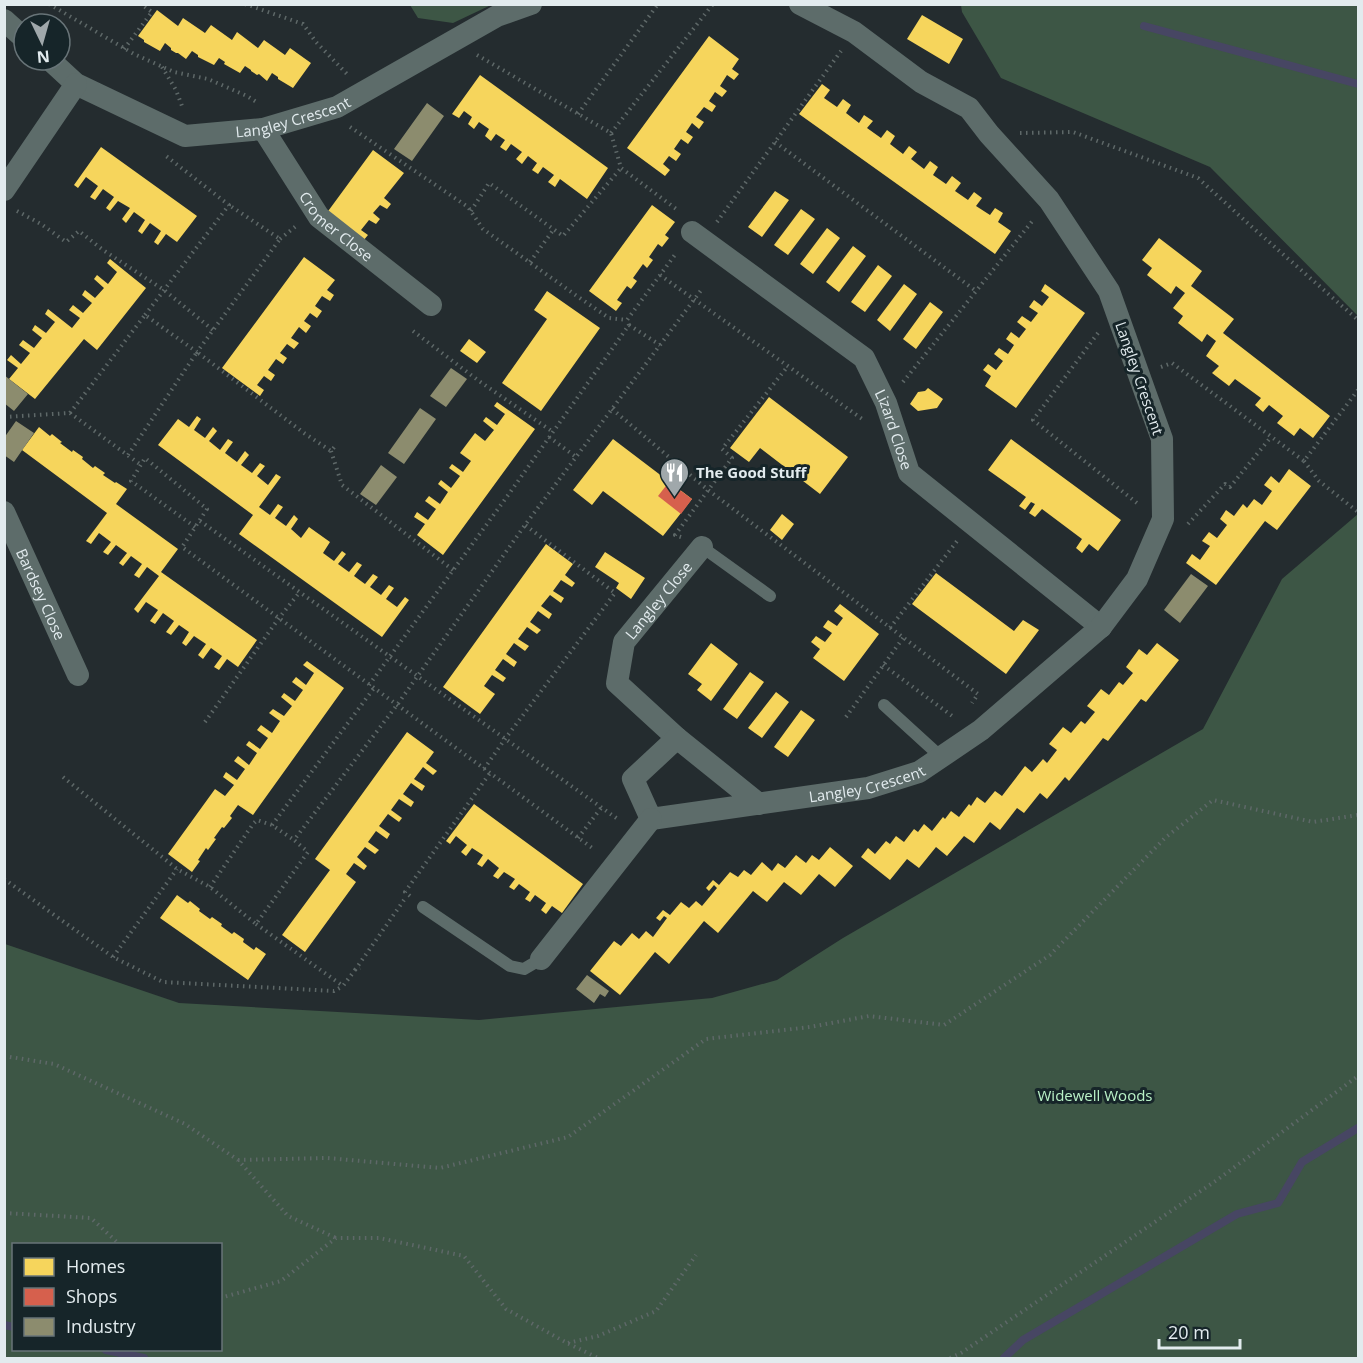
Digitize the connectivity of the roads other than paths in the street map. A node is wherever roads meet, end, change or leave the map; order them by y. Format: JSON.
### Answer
{"nodes":[{"id":1,"x":531,"y":4,"type":"edge"},
{"id":2,"x":800,"y":4,"type":"edge"},
{"id":3,"x":63,"y":72,"type":"edge"},
{"id":4,"x":76,"y":84,"type":"junction"},
{"id":5,"x":272,"y":127,"type":"junction"},
{"id":6,"x":9,"y":200,"type":"edge"},
{"id":7,"x":698,"y":236,"type":"road end"},
{"id":8,"x":431,"y":305,"type":"dead end"},
{"id":9,"x":4,"y":512,"type":"edge"},
{"id":10,"x":702,"y":548,"type":"joint"},
{"id":11,"x":770,"y":596,"type":"dead end"},
{"id":12,"x":1101,"y":627,"type":"junction"},
{"id":13,"x":78,"y":675,"type":"dead end"},
{"id":14,"x":884,"y":705,"type":"dead end"},
{"id":15,"x":677,"y":738,"type":"junction"},
{"id":16,"x":942,"y":757,"type":"junction"},
{"id":17,"x":759,"y":804,"type":"junction"},
{"id":18,"x":645,"y":827,"type":"junction"},
{"id":19,"x":423,"y":907,"type":"road end"},
{"id":20,"x":541,"y":958,"type":"joint"}],
"edges":[{"from":1,"to":5,"type":"street","name":"Langley Crescent"},
{"from":2,"to":12,"type":"street","name":"Langley Crescent"},
{"from":3,"to":4,"type":"street","name":"Langley Crescent"},
{"from":4,"to":5,"type":"street","name":"Langley Crescent"},
{"from":4,"to":6,"type":"street"},
{"from":5,"to":8,"type":"street","name":"Cromer Close"},
{"from":7,"to":12,"type":"street","name":"Lizard Close"},
{"from":9,"to":13,"type":"street","name":"Bardsey Close"},
{"from":10,"to":11,"type":"lane"},
{"from":10,"to":15,"type":"street","name":"Langley Close"},
{"from":12,"to":16,"type":"street","name":"Langley Crescent"},
{"from":14,"to":16,"type":"lane"},
{"from":15,"to":17,"type":"street"},
{"from":15,"to":18,"type":"street"},
{"from":16,"to":17,"type":"street","name":"Langley Crescent"},
{"from":17,"to":18,"type":"street","name":"Langley Crescent"},
{"from":18,"to":20,"type":"street"},
{"from":19,"to":20,"type":"lane"}]}
